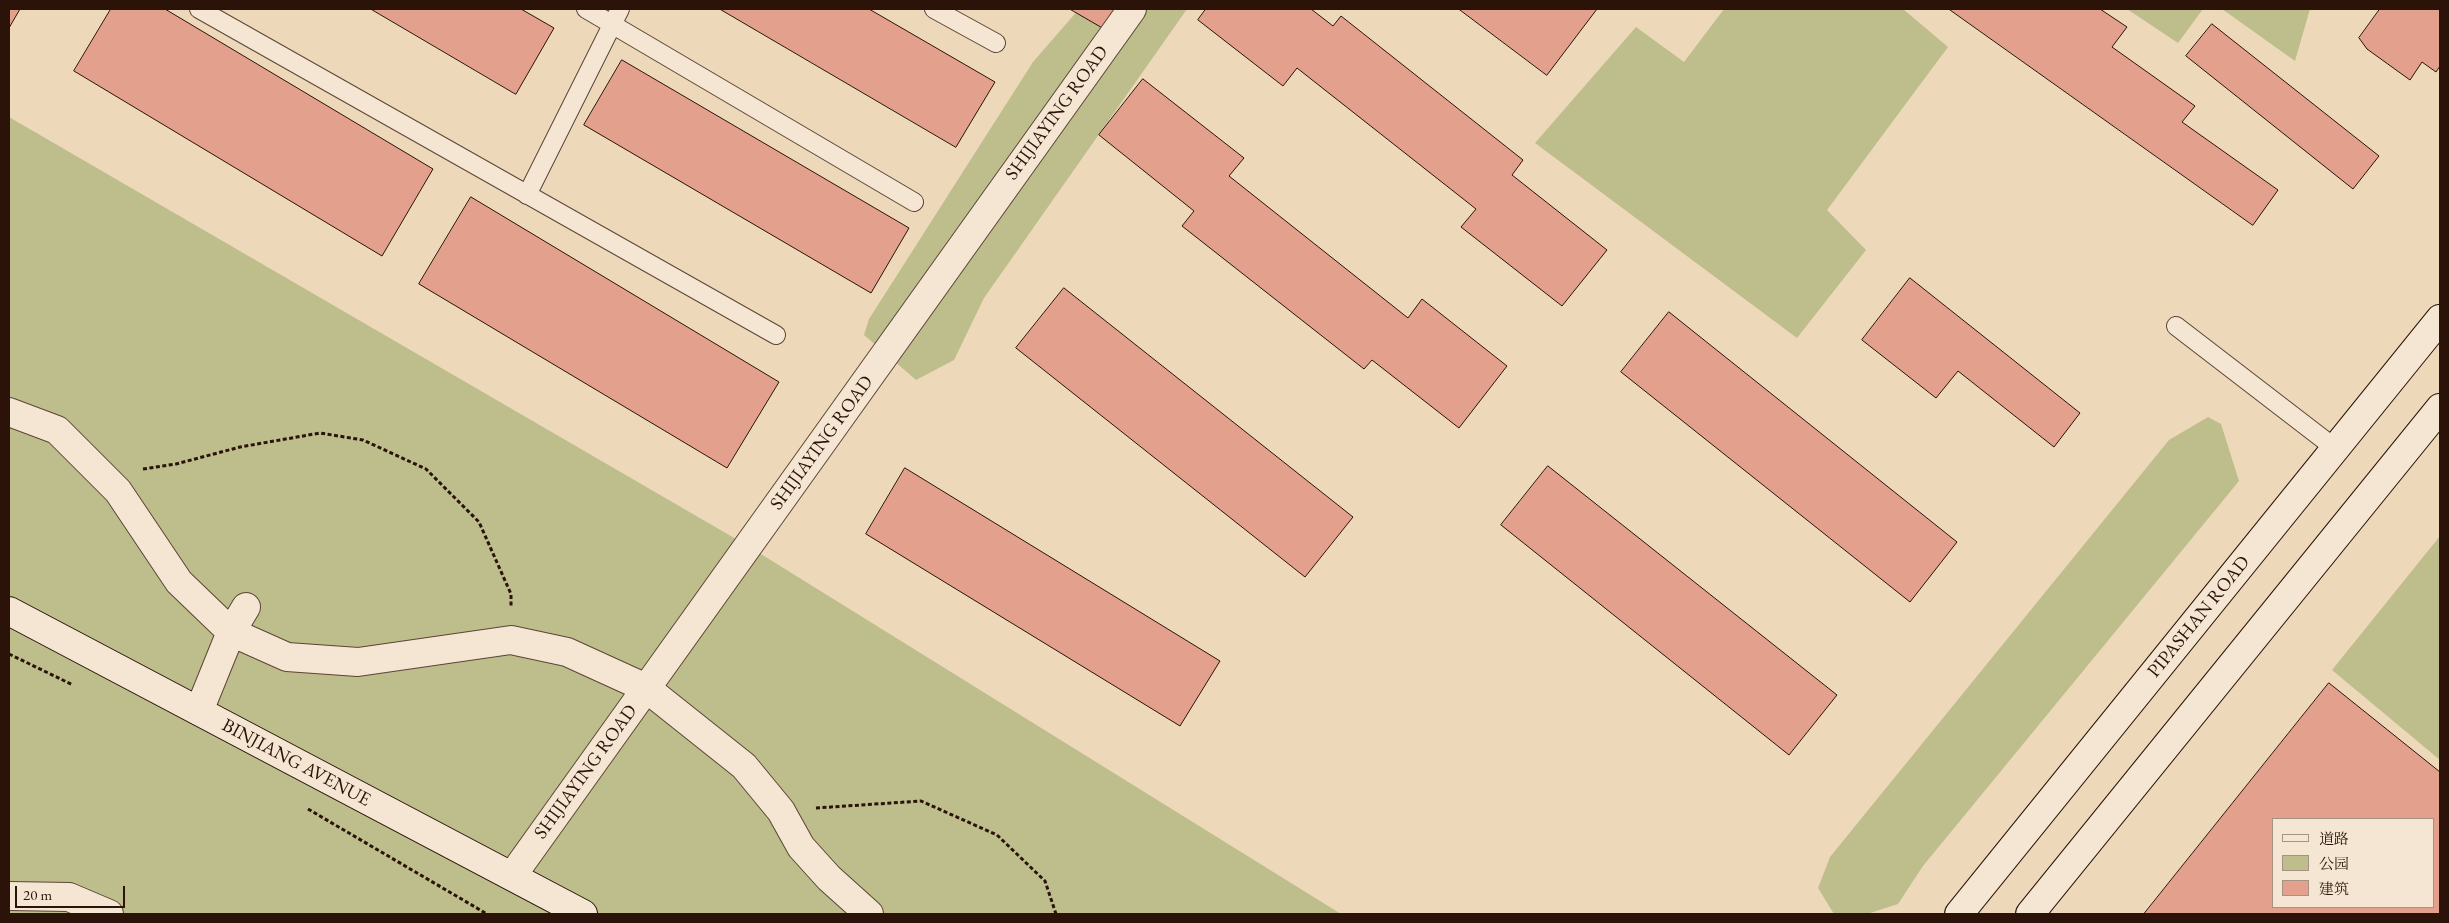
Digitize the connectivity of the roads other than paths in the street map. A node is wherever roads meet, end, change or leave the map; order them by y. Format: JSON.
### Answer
{"nodes":[{"id":1,"x":199,"y":9,"type":"edge"},
{"id":2,"x":586,"y":9,"type":"edge"},
{"id":3,"x":934,"y":9,"type":"edge"},
{"id":4,"x":1132,"y":9,"type":"edge"},
{"id":5,"x":616,"y":16,"type":"edge"},
{"id":6,"x":996,"y":43,"type":"dead end"},
{"id":7,"x":527,"y":195,"type":"junction"},
{"id":8,"x":914,"y":202,"type":"dead end"},
{"id":9,"x":2440,"y":319,"type":"edge"},
{"id":10,"x":2176,"y":326,"type":"dead end"},
{"id":11,"x":776,"y":335,"type":"dead end"},
{"id":12,"x":2440,"y":408,"type":"edge"},
{"id":13,"x":9,"y":412,"type":"edge"},
{"id":14,"x":2336,"y":448,"type":"junction"},
{"id":15,"x":246,"y":607,"type":"dead end"},
{"id":16,"x":9,"y":611,"type":"edge"},
{"id":17,"x":231,"y":632,"type":"junction"},
{"id":18,"x":646,"y":688,"type":"junction"},
{"id":19,"x":199,"y":711,"type":"junction"},
{"id":20,"x":512,"y":876,"type":"junction"},
{"id":21,"x":9,"y":896,"type":"edge"},
{"id":22,"x":109,"y":914,"type":"edge"},
{"id":23,"x":583,"y":914,"type":"edge"},
{"id":24,"x":869,"y":914,"type":"edge"},
{"id":25,"x":1959,"y":914,"type":"edge"},
{"id":26,"x":2030,"y":914,"type":"edge"}],
"edges":[{"from":1,"to":7,"type":"lane"},
{"from":2,"to":5,"type":"lane"},
{"from":3,"to":6,"type":"lane"},
{"from":4,"to":18,"type":"street","name":"SHIJIAYING ROAD"},
{"from":5,"to":7,"type":"lane"},
{"from":5,"to":8,"type":"lane"},
{"from":7,"to":11,"type":"lane"},
{"from":9,"to":14,"type":"street","name":"PIPASHAN ROAD"},
{"from":10,"to":14,"type":"lane"},
{"from":12,"to":26,"type":"street"},
{"from":13,"to":17,"type":"street"},
{"from":14,"to":25,"type":"street","name":"PIPASHAN ROAD"},
{"from":15,"to":17,"type":"street"},
{"from":16,"to":19,"type":"street","name":"BINJIANG AVENUE"},
{"from":17,"to":18,"type":"street"},
{"from":17,"to":19,"type":"street"},
{"from":18,"to":20,"type":"street","name":"SHIJIAYING ROAD"},
{"from":18,"to":24,"type":"street"},
{"from":19,"to":20,"type":"street","name":"BINJIANG AVENUE"},
{"from":20,"to":23,"type":"street","name":"BINJIANG AVENUE"},
{"from":21,"to":22,"type":"street"}]}
